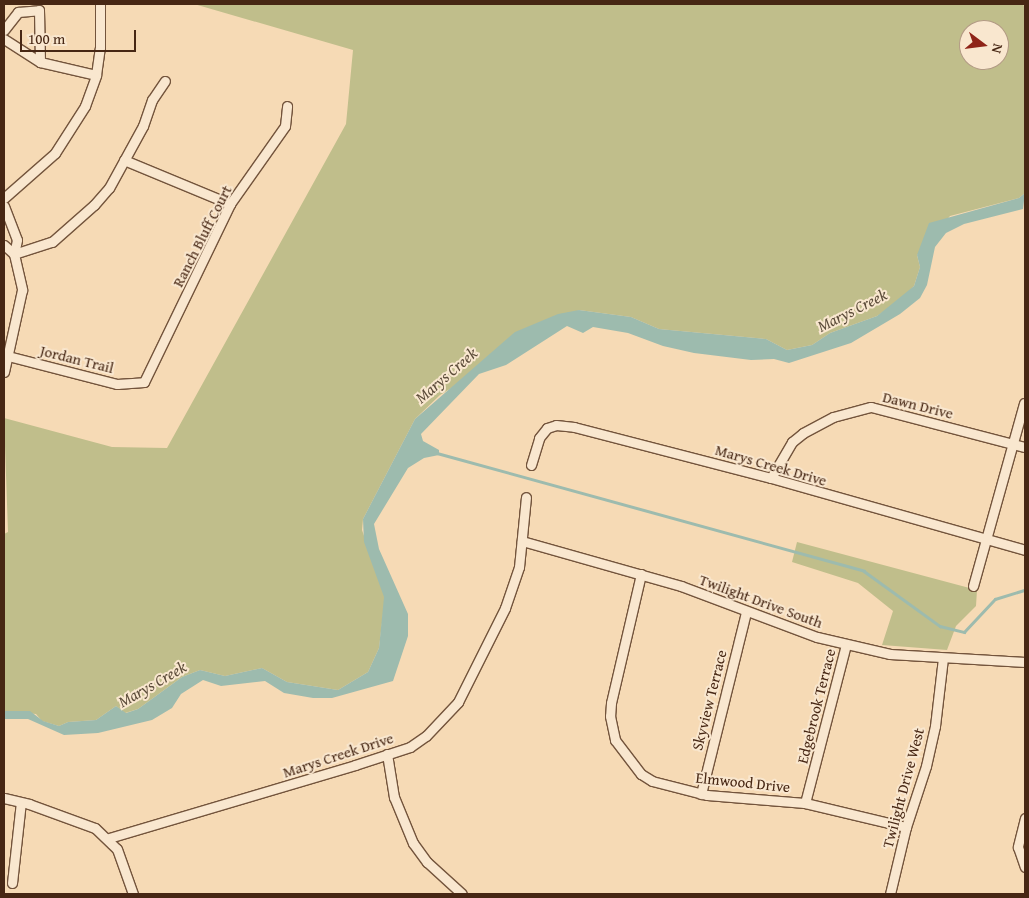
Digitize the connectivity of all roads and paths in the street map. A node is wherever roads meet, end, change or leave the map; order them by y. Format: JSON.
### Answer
{"nodes":[{"id":1,"x":100,"y":4,"type":"edge"},
{"id":2,"x":4,"y":30,"type":"edge"},
{"id":3,"x":4,"y":40,"type":"edge"},
{"id":4,"x":40,"y":62,"type":"junction"},
{"id":5,"x":96,"y":75,"type":"junction"},
{"id":6,"x":164,"y":81,"type":"dead end"},
{"id":7,"x":287,"y":106,"type":"dead end"},
{"id":8,"x":124,"y":160,"type":"junction"},
{"id":9,"x":4,"y":198,"type":"edge"},
{"id":10,"x":230,"y":204,"type":"junction"},
{"id":11,"x":4,"y":206,"type":"edge"},
{"id":12,"x":4,"y":245,"type":"edge"},
{"id":13,"x":14,"y":254,"type":"junction"},
{"id":14,"x":6,"y":356,"type":"edge"},
{"id":15,"x":4,"y":372,"type":"edge"},
{"id":16,"x":144,"y":382,"type":"joint"},
{"id":17,"x":1024,"y":403,"type":"dead end"},
{"id":18,"x":1012,"y":444,"type":"junction"},
{"id":19,"x":1025,"y":447,"type":"edge"},
{"id":20,"x":531,"y":465,"type":"dead end"},
{"id":21,"x":771,"y":478,"type":"junction"},
{"id":22,"x":526,"y":497,"type":"dead end"},
{"id":23,"x":986,"y":538,"type":"junction"},
{"id":24,"x":522,"y":541,"type":"junction"},
{"id":25,"x":1025,"y":550,"type":"edge"},
{"id":26,"x":641,"y":574,"type":"junction"},
{"id":27,"x":972,"y":586,"type":"dead end"},
{"id":28,"x":746,"y":612,"type":"junction"},
{"id":29,"x":846,"y":644,"type":"junction"},
{"id":30,"x":943,"y":658,"type":"junction"},
{"id":31,"x":1025,"y":662,"type":"edge"},
{"id":32,"x":387,"y":754,"type":"junction"},
{"id":33,"x":701,"y":794,"type":"junction"},
{"id":34,"x":4,"y":798,"type":"edge"},
{"id":35,"x":21,"y":802,"type":"junction"},
{"id":36,"x":805,"y":803,"type":"junction"},
{"id":37,"x":1025,"y":818,"type":"edge"},
{"id":38,"x":906,"y":827,"type":"junction"},
{"id":39,"x":109,"y":838,"type":"junction"},
{"id":40,"x":1025,"y":867,"type":"edge"},
{"id":41,"x":12,"y":882,"type":"dead end"},
{"id":42,"x":133,"y":894,"type":"edge"},
{"id":43,"x":462,"y":894,"type":"edge"},
{"id":44,"x":890,"y":894,"type":"edge"}],
"edges":[{"from":1,"to":5,"type":"street"},
{"from":2,"to":4,"type":"street"},
{"from":3,"to":4,"type":"street"},
{"from":4,"to":5,"type":"street"},
{"from":5,"to":9,"type":"street"},
{"from":6,"to":8,"type":"street"},
{"from":7,"to":10,"type":"street","name":"Ranch Bluff Court"},
{"from":8,"to":10,"type":"street"},
{"from":8,"to":13,"type":"street"},
{"from":10,"to":16,"type":"street","name":"Ranch Bluff Court"},
{"from":11,"to":13,"type":"street"},
{"from":12,"to":13,"type":"street"},
{"from":13,"to":14,"type":"street"},
{"from":14,"to":15,"type":"street"},
{"from":14,"to":16,"type":"street","name":"Jordan Trail"},
{"from":17,"to":18,"type":"street"},
{"from":18,"to":19,"type":"street","name":"Dawn Drive"},
{"from":18,"to":21,"type":"street","name":"Dawn Drive"},
{"from":18,"to":23,"type":"street"},
{"from":20,"to":21,"type":"street","name":"Marys Creek Drive"},
{"from":21,"to":23,"type":"street","name":"Marys Creek Drive"},
{"from":22,"to":24,"type":"street","name":"Marys Creek Drive"},
{"from":23,"to":25,"type":"street","name":"Marys Creek Drive"},
{"from":23,"to":27,"type":"street"},
{"from":24,"to":26,"type":"street","name":"Twilight Drive South"},
{"from":24,"to":32,"type":"street","name":"Marys Creek Drive"},
{"from":26,"to":28,"type":"street","name":"Twilight Drive South"},
{"from":26,"to":33,"type":"street","name":"Elmwood Drive"},
{"from":28,"to":29,"type":"street","name":"Twilight Drive South"},
{"from":28,"to":33,"type":"street","name":"Skyview Terrace"},
{"from":29,"to":30,"type":"street","name":"Twilight Drive South"},
{"from":29,"to":36,"type":"street","name":"Edgebrook Terrace"},
{"from":30,"to":31,"type":"street","name":"Twilight Drive South"},
{"from":30,"to":38,"type":"street","name":"Twilight Drive West"},
{"from":32,"to":39,"type":"street","name":"Marys Creek Drive"},
{"from":32,"to":43,"type":"street"},
{"from":33,"to":36,"type":"street","name":"Elmwood Drive"},
{"from":34,"to":35,"type":"street"},
{"from":35,"to":39,"type":"street"},
{"from":35,"to":41,"type":"street"},
{"from":36,"to":38,"type":"street","name":"Elmwood Drive"},
{"from":37,"to":40,"type":"street"},
{"from":38,"to":44,"type":"street","name":"Twilight Drive West"},
{"from":39,"to":42,"type":"street"}]}
